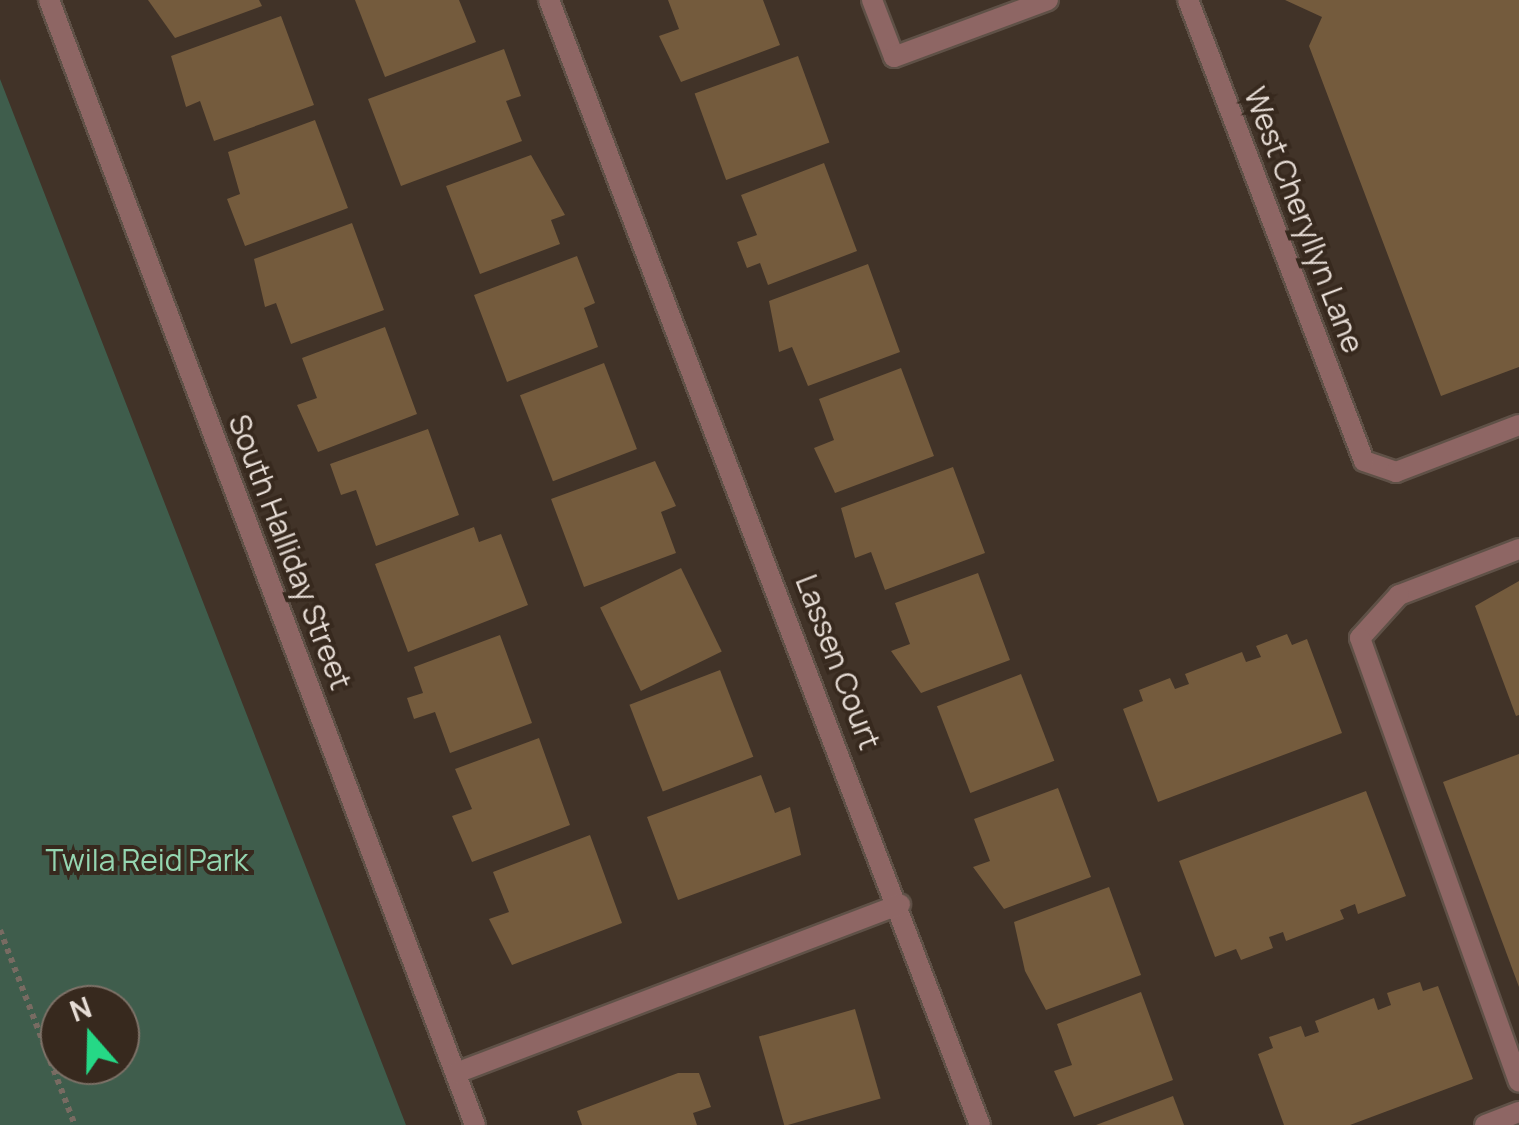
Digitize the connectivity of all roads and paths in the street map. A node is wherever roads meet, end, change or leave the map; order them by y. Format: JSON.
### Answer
{"nodes":[{"id":1,"x":49,"y":0,"type":"edge"},
{"id":2,"x":549,"y":0,"type":"edge"},
{"id":3,"x":872,"y":0,"type":"edge"},
{"id":4,"x":1048,"y":0,"type":"edge"},
{"id":5,"x":1188,"y":0,"type":"edge"},
{"id":6,"x":1519,"y":425,"type":"edge"},
{"id":7,"x":1519,"y":549,"type":"edge"},
{"id":8,"x":900,"y":904,"type":"junction"},
{"id":9,"x":0,"y":930,"type":"edge"},
{"id":10,"x":456,"y":1073,"type":"junction"},
{"id":11,"x":1519,"y":1081,"type":"edge"},
{"id":12,"x":1519,"y":1112,"type":"edge"},
{"id":13,"x":75,"y":1125,"type":"edge"},
{"id":14,"x":475,"y":1125,"type":"edge"},
{"id":15,"x":980,"y":1125,"type":"edge"},
{"id":16,"x":1484,"y":1125,"type":"edge"}],
"edges":[{"from":1,"to":10,"type":"street","name":"South Halliday Street"},
{"from":2,"to":8,"type":"street","name":"Lassen Court"},
{"from":3,"to":4,"type":"street"},
{"from":5,"to":6,"type":"street","name":"West Cheryllyn Lane"},
{"from":7,"to":11,"type":"street"},
{"from":8,"to":10,"type":"street"},
{"from":8,"to":15,"type":"street","name":"Lassen Court"},
{"from":9,"to":13,"type":"path"},
{"from":10,"to":14,"type":"street","name":"South Halliday Street"},
{"from":12,"to":16,"type":"street"}]}
